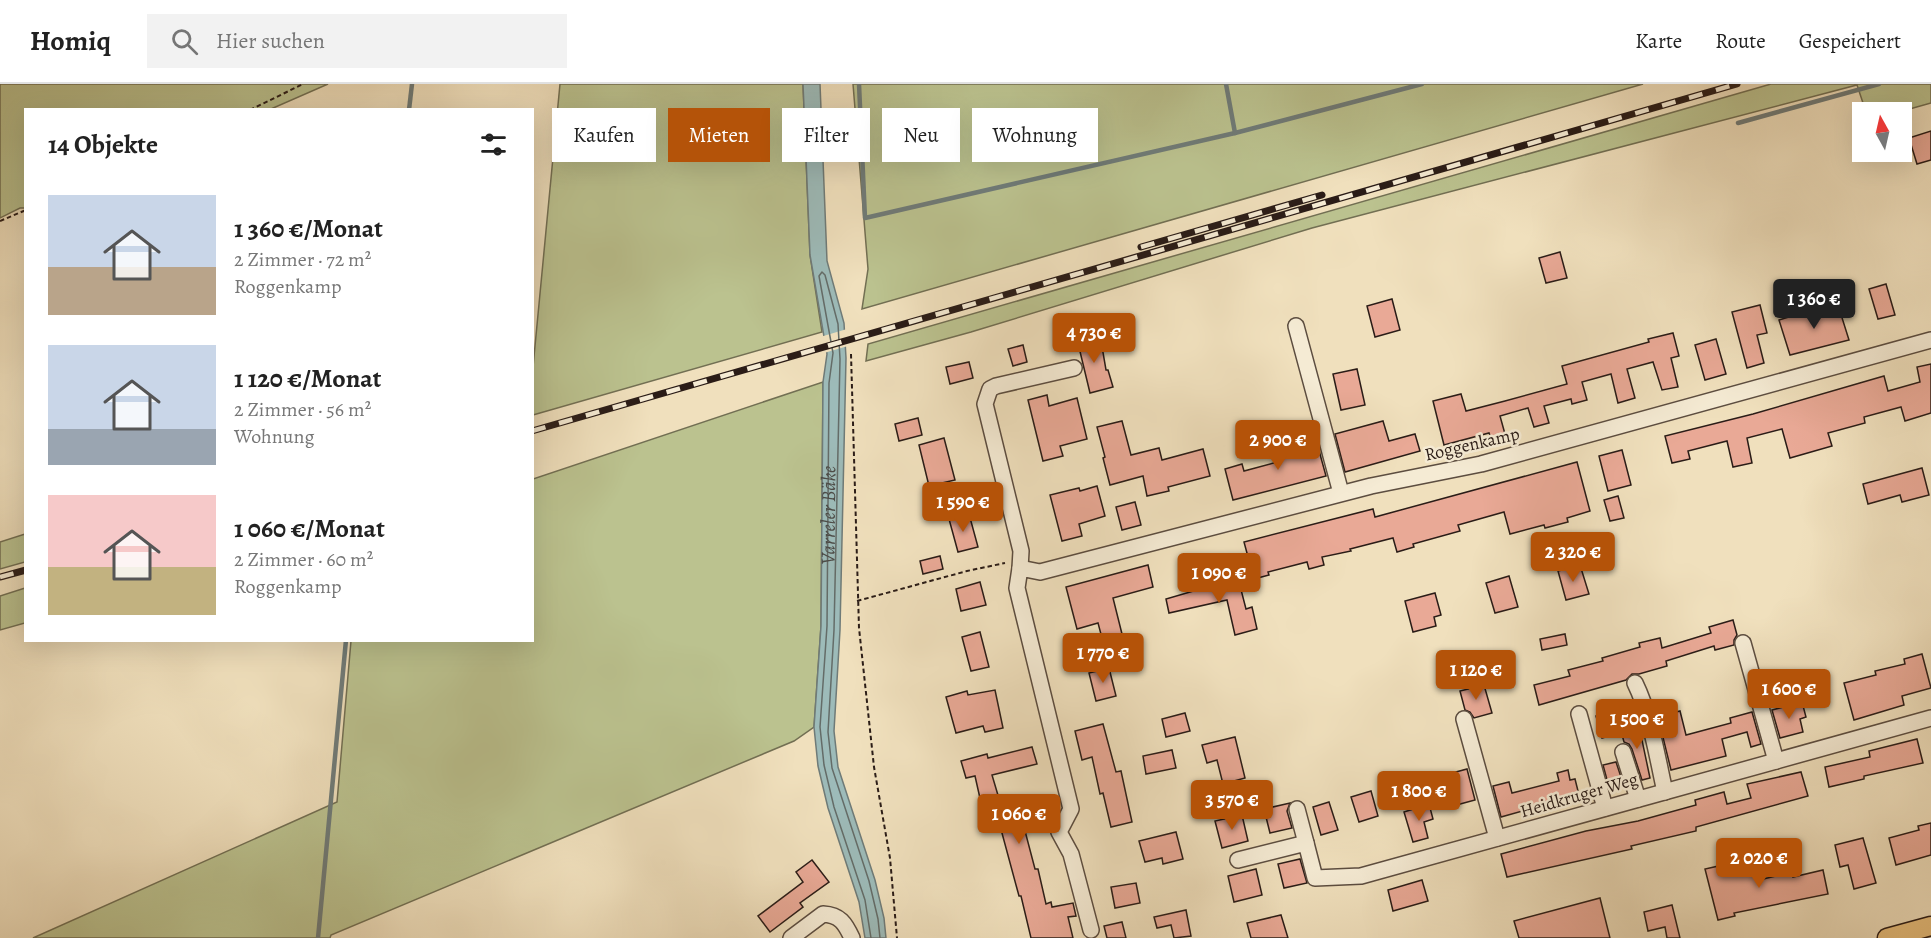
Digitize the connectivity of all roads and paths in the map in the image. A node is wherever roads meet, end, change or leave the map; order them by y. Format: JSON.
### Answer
{"nodes":[{"id":1,"x":303,"y":84,"type":"edge"},
{"id":2,"x":253,"y":108,"type":"edge"},
{"id":3,"x":24,"y":211,"type":"edge"},
{"id":4,"x":0,"y":220,"type":"edge"},
{"id":5,"x":1296,"y":326,"type":"dead end"},
{"id":6,"x":1931,"y":340,"type":"edge"},
{"id":7,"x":851,"y":354,"type":"dead end"},
{"id":8,"x":1074,"y":368,"type":"dead end"},
{"id":9,"x":1341,"y":494,"type":"junction"},
{"id":10,"x":1020,"y":568,"type":"junction"},
{"id":11,"x":857,"y":601,"type":"junction"},
{"id":12,"x":1743,"y":643,"type":"dead end"},
{"id":13,"x":1635,"y":683,"type":"dead end"},
{"id":14,"x":1579,"y":714,"type":"dead end"},
{"id":15,"x":1931,"y":718,"type":"edge"},
{"id":16,"x":1464,"y":719,"type":"dead end"},
{"id":17,"x":1623,"y":752,"type":"dead end"},
{"id":18,"x":1776,"y":761,"type":"junction"},
{"id":19,"x":1665,"y":792,"type":"junction"},
{"id":20,"x":1638,"y":799,"type":"junction"},
{"id":21,"x":1605,"y":808,"type":"junction"},
{"id":22,"x":1297,"y":809,"type":"dead end"},
{"id":23,"x":1497,"y":838,"type":"junction"},
{"id":24,"x":1306,"y":843,"type":"junction"},
{"id":25,"x":1238,"y":860,"type":"dead end"},
{"id":26,"x":1931,"y":926,"type":"edge"},
{"id":27,"x":1090,"y":930,"type":"dead end"},
{"id":28,"x":790,"y":938,"type":"edge"},
{"id":29,"x":852,"y":938,"type":"edge"},
{"id":30,"x":897,"y":938,"type":"edge"},
{"id":31,"x":1887,"y":938,"type":"edge"}],
"edges":[{"from":1,"to":2,"type":"path"},
{"from":3,"to":4,"type":"path"},
{"from":5,"to":9,"type":"street"},
{"from":6,"to":9,"type":"street","name":"Roggenkamp"},
{"from":7,"to":11,"type":"path"},
{"from":8,"to":10,"type":"street"},
{"from":9,"to":10,"type":"street","name":"Roggenkamp"},
{"from":10,"to":11,"type":"path"},
{"from":10,"to":27,"type":"street"},
{"from":11,"to":30,"type":"path"},
{"from":12,"to":18,"type":"street"},
{"from":13,"to":19,"type":"street"},
{"from":14,"to":21,"type":"street"},
{"from":15,"to":18,"type":"street","name":"Heidkruger Weg"},
{"from":16,"to":23,"type":"street"},
{"from":17,"to":20,"type":"street"},
{"from":18,"to":19,"type":"street","name":"Heidkruger Weg"},
{"from":19,"to":20,"type":"street","name":"Heidkruger Weg"},
{"from":20,"to":21,"type":"street","name":"Heidkruger Weg"},
{"from":21,"to":23,"type":"street","name":"Heidkruger Weg"},
{"from":22,"to":24,"type":"street"},
{"from":23,"to":24,"type":"street","name":"Heidkruger Weg"},
{"from":24,"to":25,"type":"street"},
{"from":26,"to":31,"type":"main road"},
{"from":28,"to":29,"type":"street"}]}
